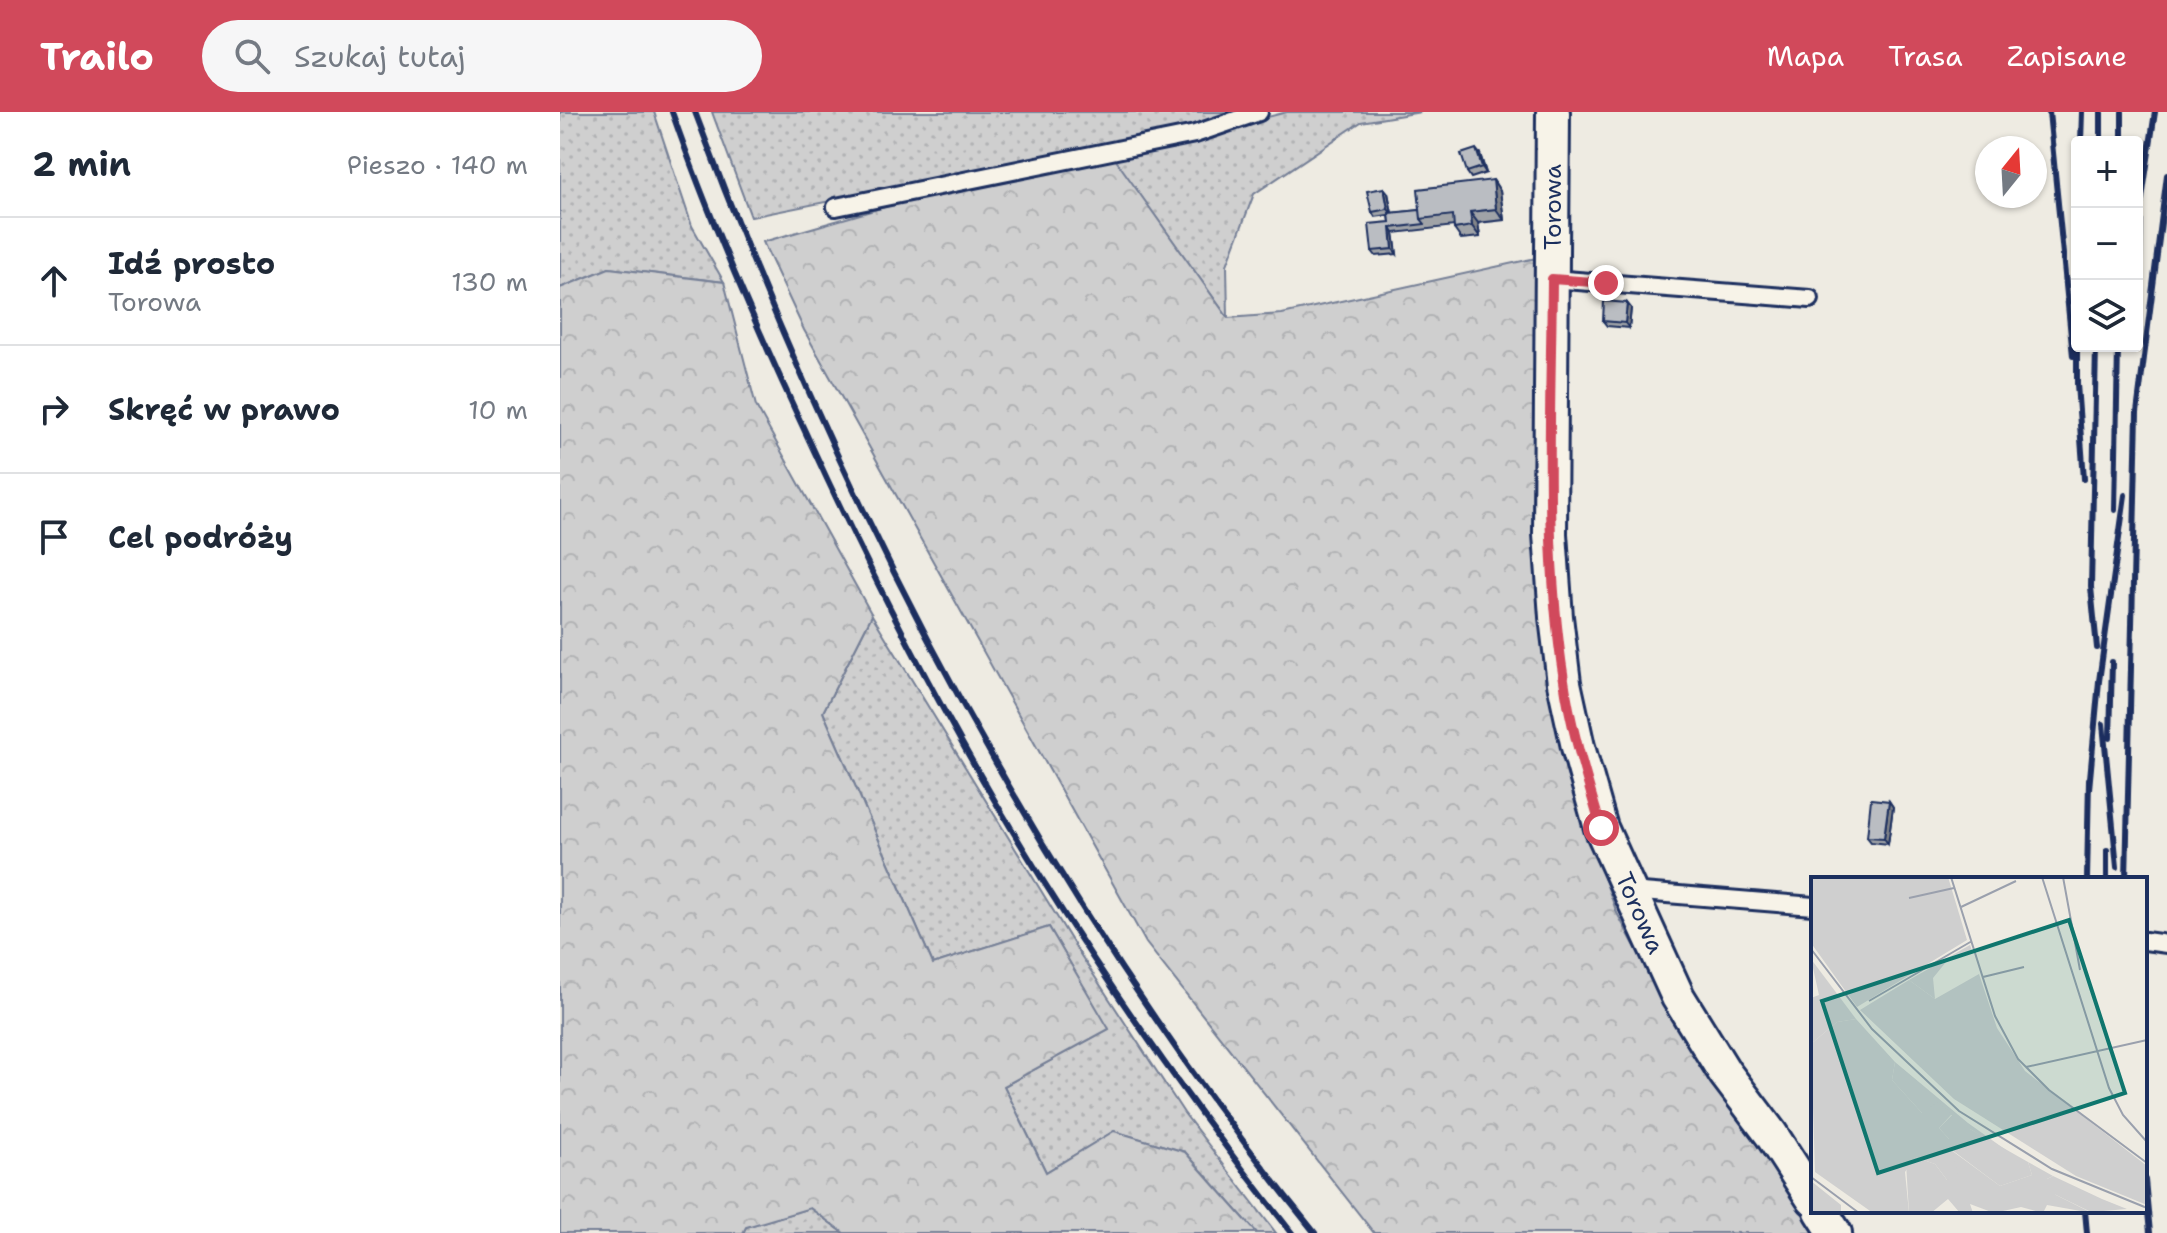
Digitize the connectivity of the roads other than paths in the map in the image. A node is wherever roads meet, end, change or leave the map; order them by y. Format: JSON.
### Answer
{"nodes":[{"id":1,"x":1259,"y":112,"type":"edge"},
{"id":2,"x":1553,"y":112,"type":"edge"},
{"id":3,"x":836,"y":207,"type":"dead end"},
{"id":4,"x":1552,"y":279,"type":"junction"},
{"id":5,"x":1810,"y":299,"type":"dead end"},
{"id":6,"x":1630,"y":891,"type":"junction"},
{"id":7,"x":1811,"y":906,"type":"edge"},
{"id":8,"x":2147,"y":941,"type":"edge"},
{"id":9,"x":2167,"y":944,"type":"edge"},
{"id":10,"x":1811,"y":1196,"type":"edge"},
{"id":11,"x":1822,"y":1213,"type":"edge"},
{"id":12,"x":1835,"y":1233,"type":"edge"}],
"edges":[{"from":1,"to":3,"type":"lane"},
{"from":2,"to":4,"type":"street","name":"Torowa"},
{"from":4,"to":5,"type":"lane"},
{"from":4,"to":6,"type":"street","name":"Torowa"},
{"from":6,"to":7,"type":"lane"},
{"from":6,"to":10,"type":"street","name":"Torowa"},
{"from":8,"to":9,"type":"lane"},
{"from":11,"to":12,"type":"street"}]}
